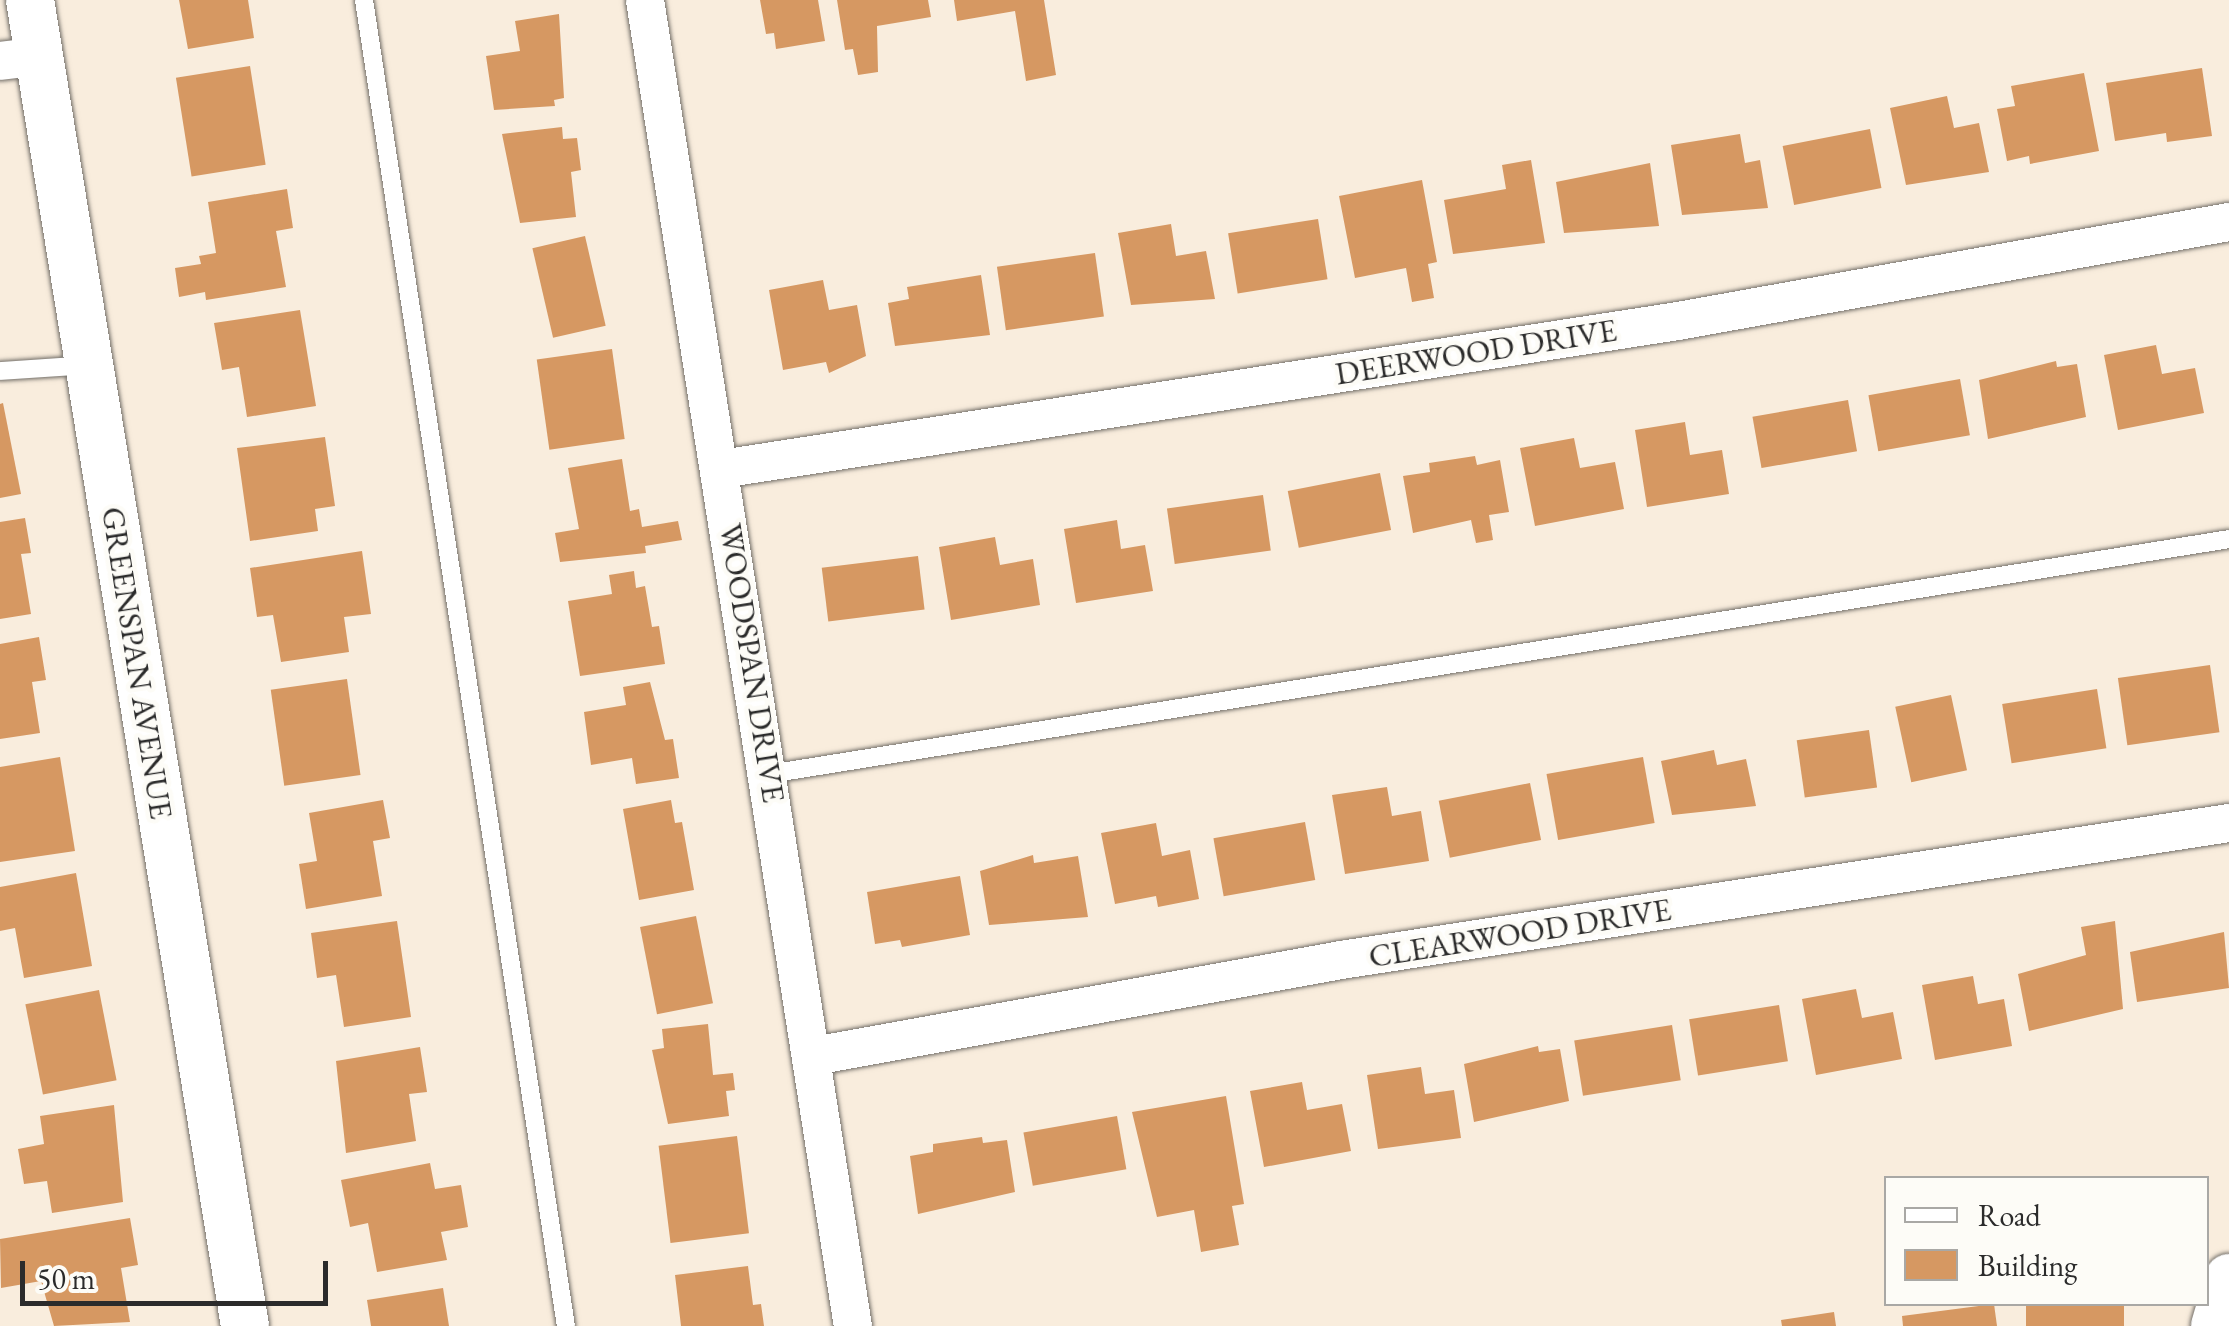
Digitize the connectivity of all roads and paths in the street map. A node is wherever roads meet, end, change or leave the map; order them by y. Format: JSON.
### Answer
{"nodes":[{"id":1,"x":30,"y":0,"type":"edge"},
{"id":2,"x":364,"y":0,"type":"edge"},
{"id":3,"x":645,"y":0,"type":"edge"},
{"id":4,"x":19,"y":59,"type":"edge"},
{"id":5,"x":2229,"y":222,"type":"edge"},
{"id":6,"x":88,"y":365,"type":"junction"},
{"id":7,"x":0,"y":372,"type":"edge"},
{"id":8,"x":721,"y":469,"type":"junction"},
{"id":9,"x":2229,"y":539,"type":"edge"},
{"id":10,"x":769,"y":774,"type":"junction"},
{"id":11,"x":2229,"y":824,"type":"edge"},
{"id":12,"x":814,"y":1056,"type":"junction"},
{"id":13,"x":2229,"y":1278,"type":"edge"},
{"id":14,"x":244,"y":1326,"type":"edge"},
{"id":15,"x":566,"y":1326,"type":"edge"},
{"id":16,"x":854,"y":1326,"type":"edge"},
{"id":17,"x":2215,"y":1326,"type":"edge"}],
"edges":[{"from":1,"to":4,"type":"street","name":"GREENSPAN AVENUE"},
{"from":2,"to":15,"type":"lane"},
{"from":3,"to":8,"type":"street","name":"WOODSPAN DRIVE"},
{"from":4,"to":6,"type":"street","name":"GREENSPAN AVENUE"},
{"from":5,"to":8,"type":"street","name":"DEERWOOD DRIVE"},
{"from":6,"to":7,"type":"lane"},
{"from":6,"to":14,"type":"street","name":"GREENSPAN AVENUE"},
{"from":8,"to":10,"type":"street","name":"WOODSPAN DRIVE"},
{"from":9,"to":10,"type":"lane"},
{"from":10,"to":12,"type":"street","name":"WOODSPAN DRIVE"},
{"from":11,"to":12,"type":"street","name":"CLEARWOOD DRIVE"},
{"from":12,"to":16,"type":"street","name":"WOODSPAN DRIVE"},
{"from":13,"to":17,"type":"street"}]}
